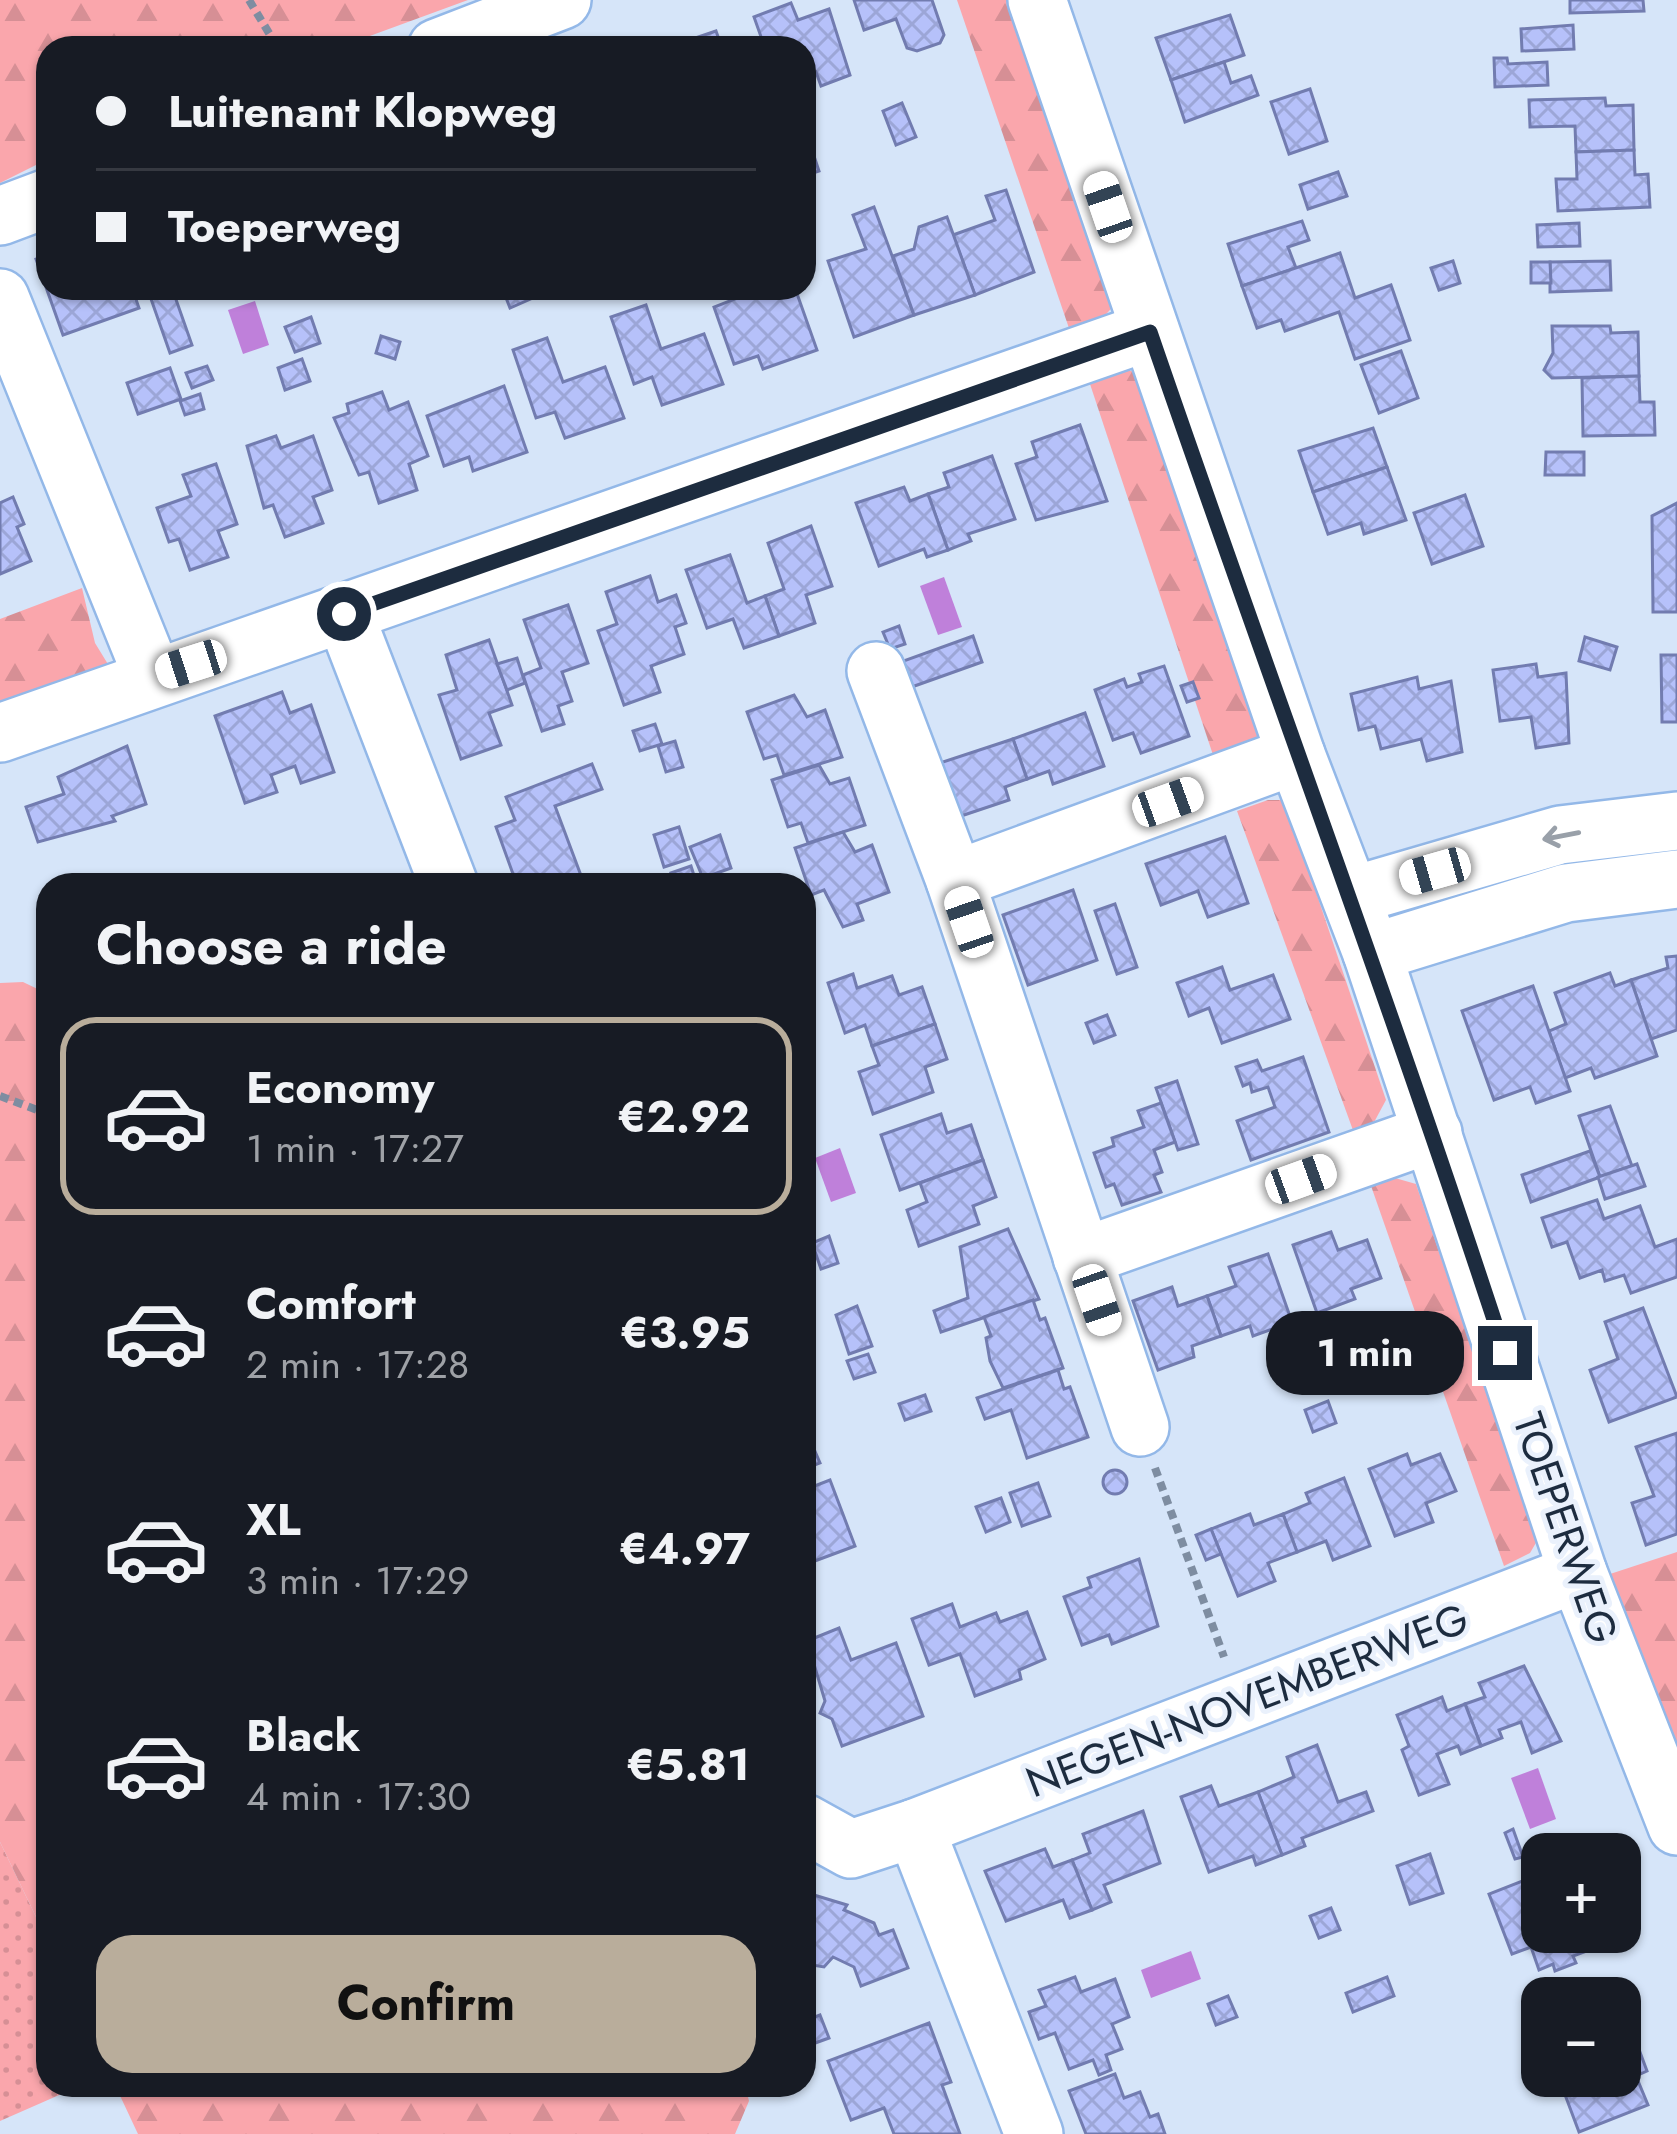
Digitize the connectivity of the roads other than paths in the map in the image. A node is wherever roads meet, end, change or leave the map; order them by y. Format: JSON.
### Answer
{"nodes":[{"id":1,"x":562,"y":0,"type":"edge"},
{"id":2,"x":1037,"y":0,"type":"edge"},
{"id":3,"x":468,"y":36,"type":"edge"},
{"id":4,"x":36,"y":202,"type":"edge"},
{"id":5,"x":0,"y":216,"type":"edge"},
{"id":6,"x":0,"y":298,"type":"edge"},
{"id":7,"x":1150,"y":332,"type":"junction"},
{"id":8,"x":344,"y":614,"type":"junction"},
{"id":9,"x":876,"y":670,"type":"dead end"},
{"id":10,"x":153,"y":677,"type":"junction"},
{"id":11,"x":0,"y":733,"type":"edge"},
{"id":12,"x":1296,"y":755,"type":"junction"},
{"id":13,"x":1677,"y":821,"type":"edge"},
{"id":14,"x":444,"y":873,"type":"edge"},
{"id":15,"x":1677,"y":879,"type":"edge"},
{"id":16,"x":955,"y":880,"type":"junction"},
{"id":17,"x":1351,"y":896,"type":"junction"},
{"id":18,"x":1372,"y":953,"type":"junction"},
{"id":19,"x":1432,"y":1132,"type":"junction"},
{"id":20,"x":1082,"y":1257,"type":"junction"},
{"id":21,"x":1140,"y":1427,"type":"road end"},
{"id":22,"x":1578,"y":1573,"type":"junction"},
{"id":23,"x":1677,"y":1826,"type":"edge"},
{"id":24,"x":915,"y":1828,"type":"junction"},
{"id":25,"x":816,"y":1830,"type":"edge"},
{"id":26,"x":1034,"y":2134,"type":"edge"}],
"edges":[{"from":1,"to":3,"type":"street"},
{"from":2,"to":7,"type":"street","name":"TOEPERWEG"},
{"from":4,"to":5,"type":"street"},
{"from":6,"to":10,"type":"street"},
{"from":7,"to":8,"type":"street"},
{"from":7,"to":12,"type":"street","name":"TOEPERWEG"},
{"from":8,"to":10,"type":"street"},
{"from":8,"to":14,"type":"street"},
{"from":9,"to":16,"type":"street"},
{"from":10,"to":11,"type":"street"},
{"from":12,"to":16,"type":"street"},
{"from":12,"to":17,"type":"street","name":"TOEPERWEG"},
{"from":13,"to":17,"type":"street","one_way":true},
{"from":15,"to":18,"type":"street"},
{"from":16,"to":20,"type":"street"},
{"from":17,"to":18,"type":"street","name":"TOEPERWEG"},
{"from":18,"to":19,"type":"street","name":"TOEPERWEG"},
{"from":19,"to":20,"type":"street"},
{"from":19,"to":22,"type":"street","name":"TOEPERWEG"},
{"from":20,"to":21,"type":"street"},
{"from":22,"to":23,"type":"street","name":"TOEPERWEG"},
{"from":22,"to":24,"type":"street","name":"NEGEN-NOVEMBERWEG"},
{"from":24,"to":25,"type":"street","name":"NEGEN-NOVEMBERWEG"},
{"from":24,"to":26,"type":"street"}]}
